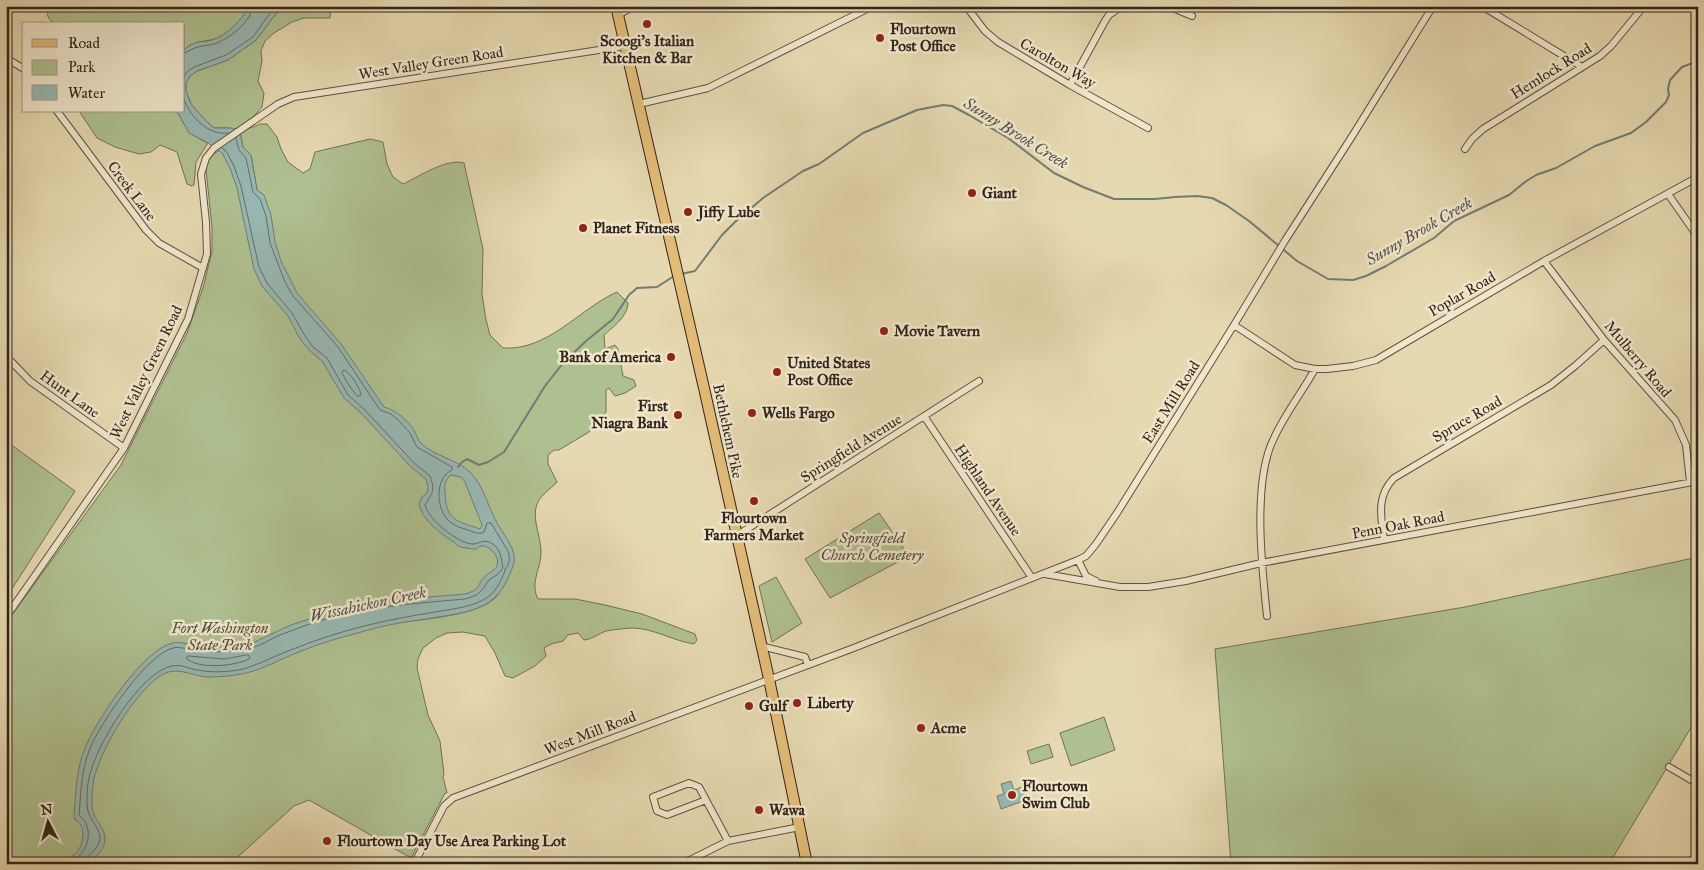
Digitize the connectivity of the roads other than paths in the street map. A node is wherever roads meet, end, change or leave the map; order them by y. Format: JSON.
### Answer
{"nodes":[{"id":1,"x":634,"y":6,"type":"edge"},
{"id":2,"x":873,"y":6,"type":"edge"},
{"id":3,"x":966,"y":6,"type":"edge"},
{"id":4,"x":1122,"y":6,"type":"edge"},
{"id":5,"x":1168,"y":6,"type":"edge"},
{"id":6,"x":1433,"y":6,"type":"edge"},
{"id":7,"x":1482,"y":6,"type":"edge"},
{"id":8,"x":1644,"y":6,"type":"edge"},
{"id":9,"x":617,"y":10,"type":"edge"},
{"id":10,"x":1192,"y":16,"type":"dead end"},
{"id":11,"x":624,"y":46,"type":"junction"},
{"id":12,"x":6,"y":58,"type":"edge"},
{"id":13,"x":1582,"y":67,"type":"junction"},
{"id":14,"x":22,"y":69,"type":"edge"},
{"id":15,"x":1070,"y":85,"type":"junction"},
{"id":16,"x":639,"y":104,"type":"junction"},
{"id":17,"x":58,"y":112,"type":"edge"},
{"id":18,"x":1148,"y":128,"type":"dead end"},
{"id":19,"x":1465,"y":149,"type":"dead end"},
{"id":20,"x":1698,"y":177,"type":"edge"},
{"id":21,"x":1668,"y":194,"type":"junction"},
{"id":22,"x":1698,"y":237,"type":"edge"},
{"id":23,"x":1544,"y":261,"type":"junction"},
{"id":24,"x":203,"y":268,"type":"junction"},
{"id":25,"x":1234,"y":325,"type":"junction"},
{"id":26,"x":1604,"y":340,"type":"junction"},
{"id":27,"x":6,"y":356,"type":"edge"},
{"id":28,"x":1315,"y":369,"type":"junction"},
{"id":29,"x":979,"y":381,"type":"dead end"},
{"id":30,"x":924,"y":416,"type":"junction"},
{"id":31,"x":124,"y":448,"type":"junction"},
{"id":32,"x":1698,"y":481,"type":"edge"},
{"id":33,"x":1690,"y":482,"type":"junction"},
{"id":34,"x":736,"y":536,"type":"junction"},
{"id":35,"x":1384,"y":540,"type":"junction"},
{"id":36,"x":1078,"y":560,"type":"junction"},
{"id":37,"x":1261,"y":563,"type":"junction"},
{"id":38,"x":1044,"y":574,"type":"junction"},
{"id":39,"x":1032,"y":578,"type":"junction"},
{"id":40,"x":1103,"y":585,"type":"junction"},
{"id":41,"x":1267,"y":616,"type":"dead end"},
{"id":42,"x":6,"y":617,"type":"edge"},
{"id":43,"x":761,"y":646,"type":"junction"},
{"id":44,"x":808,"y":665,"type":"junction"},
{"id":45,"x":768,"y":679,"type":"junction"},
{"id":46,"x":1670,"y":767,"type":"dead end"},
{"id":47,"x":1698,"y":784,"type":"edge"},
{"id":48,"x":706,"y":800,"type":"junction"},
{"id":49,"x":800,"y":827,"type":"junction"},
{"id":50,"x":728,"y":841,"type":"junction"},
{"id":51,"x":414,"y":864,"type":"edge"},
{"id":52,"x":682,"y":864,"type":"edge"},
{"id":53,"x":807,"y":864,"type":"edge"}],
"edges":[{"from":1,"to":9,"type":"street"},
{"from":2,"to":16,"type":"street"},
{"from":3,"to":15,"type":"street","name":"Carolton Way"},
{"from":4,"to":15,"type":"street"},
{"from":5,"to":10,"type":"street"},
{"from":6,"to":25,"type":"street","name":"East Mill Road"},
{"from":7,"to":13,"type":"street"},
{"from":8,"to":13,"type":"street","name":"Hemlock Road"},
{"from":9,"to":11,"type":"main road","name":"Bethlehem Pike"},
{"from":11,"to":16,"type":"main road","name":"Bethlehem Pike"},
{"from":11,"to":24,"type":"street","name":"West Valley Green Road"},
{"from":12,"to":14,"type":"street"},
{"from":13,"to":19,"type":"street","name":"Hemlock Road"},
{"from":15,"to":18,"type":"street","name":"Carolton Way"},
{"from":16,"to":34,"type":"main road","name":"Bethlehem Pike"},
{"from":17,"to":24,"type":"street","name":"Creek Lane"},
{"from":20,"to":21,"type":"street","name":"Poplar Road"},
{"from":21,"to":22,"type":"street"},
{"from":21,"to":23,"type":"street","name":"Poplar Road"},
{"from":23,"to":26,"type":"street","name":"Mulberry Road"},
{"from":23,"to":28,"type":"street","name":"Poplar Road"},
{"from":24,"to":31,"type":"street","name":"West Valley Green Road"},
{"from":25,"to":28,"type":"street","name":"Poplar Road"},
{"from":25,"to":36,"type":"street","name":"East Mill Road"},
{"from":26,"to":33,"type":"street","name":"Mulberry Road"},
{"from":26,"to":35,"type":"street","name":"Spruce Road"},
{"from":27,"to":31,"type":"street","name":"Hunt Lane"},
{"from":28,"to":37,"type":"street"},
{"from":29,"to":30,"type":"street","name":"Springfield Avenue"},
{"from":30,"to":34,"type":"street","name":"Springfield Avenue"},
{"from":30,"to":39,"type":"street","name":"Highland Avenue"},
{"from":31,"to":42,"type":"street","name":"West Valley Green Road"},
{"from":32,"to":33,"type":"street","name":"Penn Oak Road"},
{"from":33,"to":35,"type":"street","name":"Penn Oak Road"},
{"from":34,"to":43,"type":"main road","name":"Bethlehem Pike"},
{"from":35,"to":37,"type":"street","name":"Penn Oak Road"},
{"from":36,"to":38,"type":"street","name":"East Mill Road"},
{"from":36,"to":40,"type":"street","name":"Penn Oak Road"},
{"from":37,"to":40,"type":"street","name":"Penn Oak Road"},
{"from":37,"to":41,"type":"street"},
{"from":38,"to":39,"type":"street","name":"East Mill Road"},
{"from":38,"to":40,"type":"street","name":"Penn Oak Road"},
{"from":39,"to":44,"type":"street","name":"East Mill Road"},
{"from":43,"to":44,"type":"street"},
{"from":43,"to":45,"type":"main road","name":"Bethlehem Pike"},
{"from":44,"to":45,"type":"street","name":"West Mill Road"},
{"from":45,"to":49,"type":"main road","name":"Bethlehem Pike"},
{"from":45,"to":51,"type":"street","name":"West Mill Road"},
{"from":46,"to":47,"type":"street"},
{"from":48,"to":48,"type":"street"},
{"from":48,"to":50,"type":"street"},
{"from":49,"to":50,"type":"street"},
{"from":49,"to":53,"type":"main road","name":"Bethlehem Pike"},
{"from":50,"to":52,"type":"street"}]}
